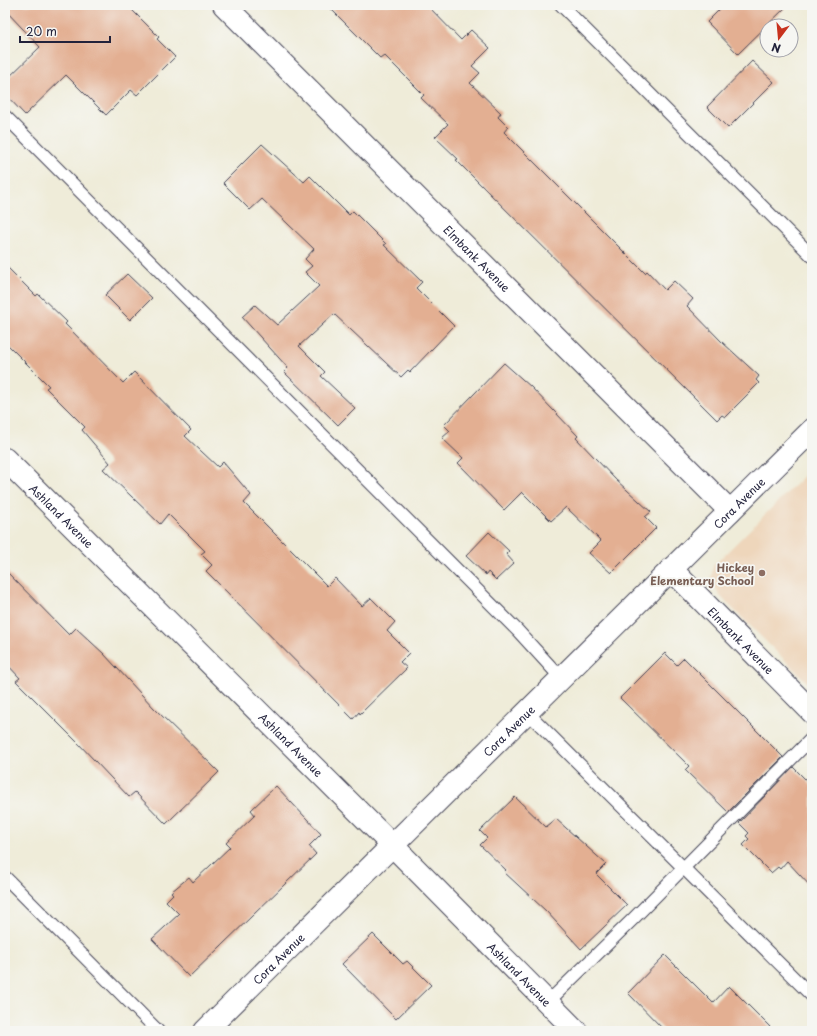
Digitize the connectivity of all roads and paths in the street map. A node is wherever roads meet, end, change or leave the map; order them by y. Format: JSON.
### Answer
{"nodes":[{"id":1,"x":224,"y":5,"type":"edge"},
{"id":2,"x":560,"y":5,"type":"edge"},
{"id":3,"x":5,"y":116,"type":"edge"},
{"id":4,"x":812,"y":256,"type":"edge"},
{"id":5,"x":812,"y":430,"type":"edge"},
{"id":6,"x":5,"y":459,"type":"edge"},
{"id":7,"x":730,"y":511,"type":"junction"},
{"id":8,"x":671,"y":569,"type":"junction"},
{"id":9,"x":561,"y":678,"type":"junction"},
{"id":10,"x":527,"y":712,"type":"junction"},
{"id":11,"x":812,"y":712,"type":"edge"},
{"id":12,"x":812,"y":738,"type":"edge"},
{"id":13,"x":392,"y":845,"type":"junction"},
{"id":14,"x":683,"y":868,"type":"junction"},
{"id":15,"x":5,"y":877,"type":"edge"},
{"id":16,"x":812,"y":996,"type":"edge"},
{"id":17,"x":548,"y":1002,"type":"junction"},
{"id":18,"x":158,"y":1031,"type":"edge"},
{"id":19,"x":205,"y":1031,"type":"edge"},
{"id":20,"x":576,"y":1031,"type":"edge"}],
"edges":[{"from":1,"to":7,"type":"street","name":"Elmbank Avenue"},
{"from":2,"to":4,"type":"lane"},
{"from":3,"to":9,"type":"lane"},
{"from":5,"to":7,"type":"street","name":"Cora Avenue"},
{"from":6,"to":13,"type":"street","name":"Ashland Avenue"},
{"from":7,"to":8,"type":"street","name":"Cora Avenue"},
{"from":8,"to":9,"type":"street","name":"Cora Avenue"},
{"from":8,"to":11,"type":"street","name":"Elmbank Avenue"},
{"from":9,"to":10,"type":"street","name":"Cora Avenue"},
{"from":10,"to":13,"type":"street","name":"Cora Avenue"},
{"from":10,"to":14,"type":"lane"},
{"from":12,"to":14,"type":"lane"},
{"from":13,"to":17,"type":"street","name":"Ashland Avenue"},
{"from":13,"to":19,"type":"street","name":"Cora Avenue"},
{"from":14,"to":16,"type":"lane"},
{"from":14,"to":17,"type":"lane"},
{"from":15,"to":18,"type":"lane"},
{"from":17,"to":20,"type":"street","name":"Ashland Avenue"}]}
